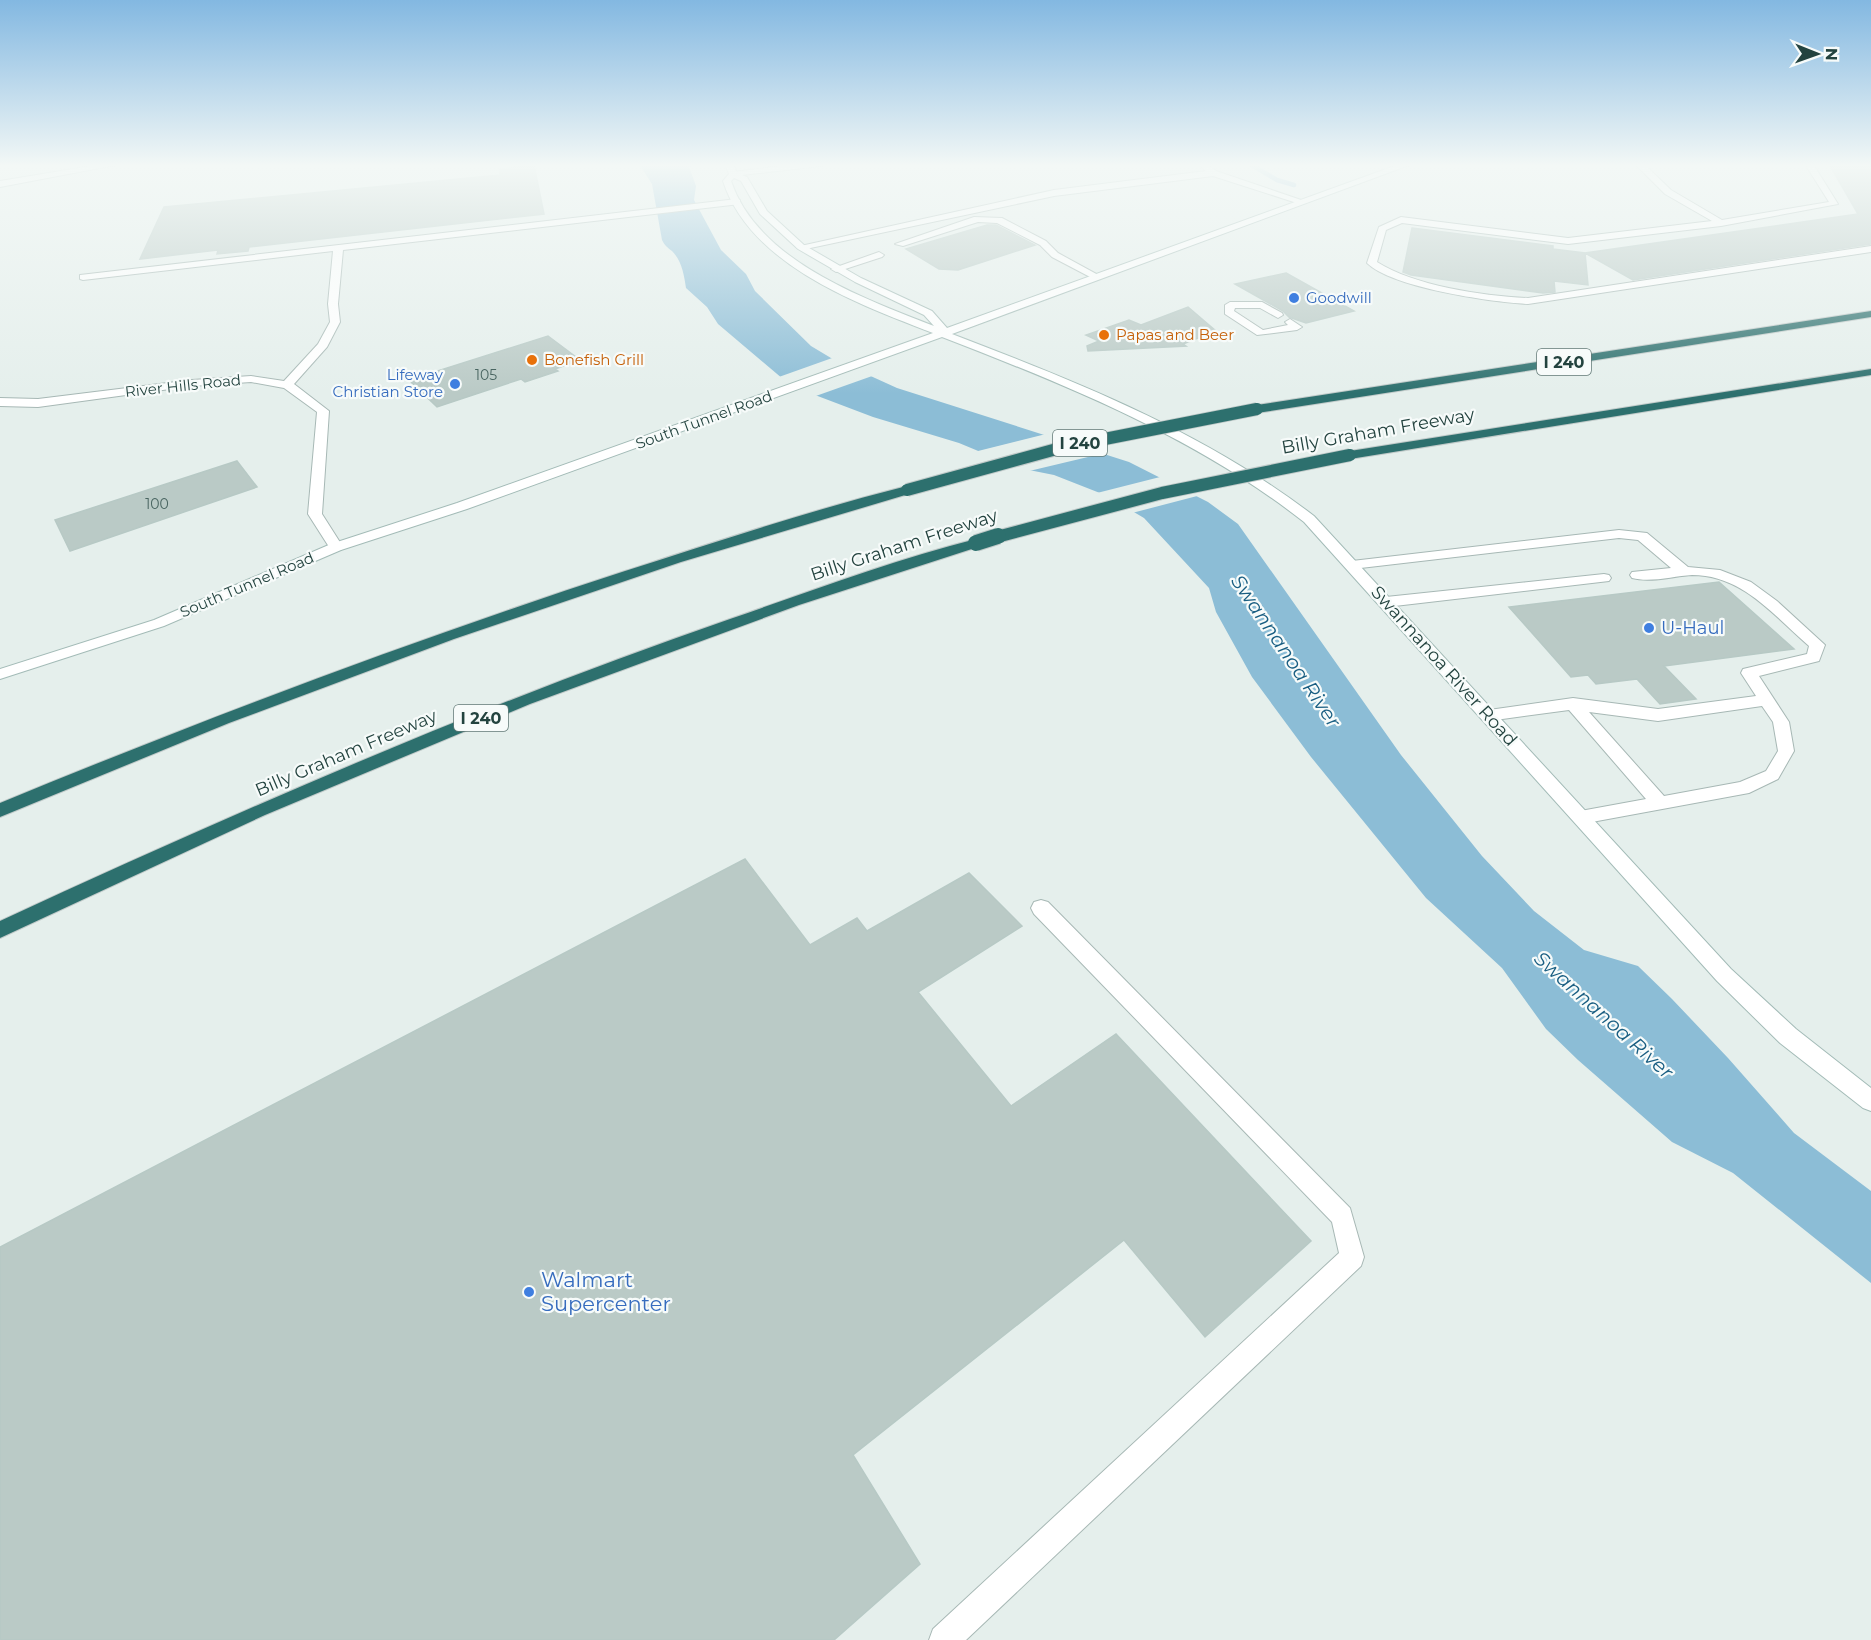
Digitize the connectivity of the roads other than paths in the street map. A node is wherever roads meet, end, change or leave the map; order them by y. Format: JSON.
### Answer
{"nodes":[{"id":1,"x":403,"y":241,"type":"edge"},
{"id":2,"x":768,"y":241,"type":"edge"},
{"id":3,"x":794,"y":241,"type":"edge"},
{"id":4,"x":831,"y":241,"type":"edge"},
{"id":5,"x":911,"y":241,"type":"edge"},
{"id":6,"x":1038,"y":241,"type":"edge"},
{"id":7,"x":1195,"y":241,"type":"edge"},
{"id":8,"x":1379,"y":241,"type":"edge"},
{"id":9,"x":900,"y":244,"type":"dead end"},
{"id":10,"x":801,"y":247,"type":"junction"},
{"id":11,"x":338,"y":248,"type":"junction"},
{"id":12,"x":1871,"y":249,"type":"edge"},
{"id":13,"x":879,"y":255,"type":"dead end"},
{"id":14,"x":836,"y":269,"type":"junction"},
{"id":15,"x":1095,"y":276,"type":"junction"},
{"id":16,"x":83,"y":277,"type":"dead end"},
{"id":17,"x":1871,"y":314,"type":"edge"},
{"id":18,"x":1278,"y":315,"type":"dead end"},
{"id":19,"x":1290,"y":322,"type":"dead end"},
{"id":20,"x":945,"y":333,"type":"junction"},
{"id":21,"x":1871,"y":372,"type":"edge"},
{"id":22,"x":287,"y":385,"type":"junction"},
{"id":23,"x":0,"y":402,"type":"edge"},
{"id":24,"x":336,"y":547,"type":"junction"},
{"id":25,"x":1352,"y":565,"type":"junction"},
{"id":26,"x":1685,"y":572,"type":"junction"},
{"id":27,"x":1637,"y":575,"type":"dead end"},
{"id":28,"x":1604,"y":578,"type":"dead end"},
{"id":29,"x":1386,"y":602,"type":"junction"},
{"id":30,"x":0,"y":674,"type":"edge"},
{"id":31,"x":1766,"y":700,"type":"junction"},
{"id":32,"x":1573,"y":704,"type":"junction"},
{"id":33,"x":1488,"y":715,"type":"junction"},
{"id":34,"x":1660,"y":803,"type":"junction"},
{"id":35,"x":0,"y":810,"type":"edge"},
{"id":36,"x":1581,"y":817,"type":"junction"},
{"id":37,"x":1041,"y":908,"type":"dead end"},
{"id":38,"x":0,"y":930,"type":"edge"},
{"id":39,"x":1871,"y":1101,"type":"edge"},
{"id":40,"x":944,"y":1640,"type":"edge"}],
"edges":[{"from":1,"to":11,"type":"main road"},
{"from":2,"to":20,"type":"main road","name":"Swannanoa River Road"},
{"from":3,"to":10,"type":"main road","name":"Swannanoa River Road"},
{"from":4,"to":10,"type":"main road"},
{"from":5,"to":9,"type":"main road"},
{"from":6,"to":15,"type":"main road"},
{"from":7,"to":15,"type":"main road","name":"South Tunnel Road"},
{"from":8,"to":12,"type":"main road"},
{"from":10,"to":14,"type":"main road","name":"Swannanoa River Road"},
{"from":11,"to":16,"type":"main road"},
{"from":11,"to":22,"type":"main road"},
{"from":13,"to":14,"type":"main road"},
{"from":14,"to":20,"type":"main road","name":"Swannanoa River Road"},
{"from":15,"to":20,"type":"main road","name":"South Tunnel Road"},
{"from":17,"to":35,"type":"highway","number":"I 240","bridge":true},
{"from":18,"to":19,"type":"main road"},
{"from":20,"to":24,"type":"main road","name":"South Tunnel Road"},
{"from":20,"to":25,"type":"main road","name":"Swannanoa River Road"},
{"from":21,"to":38,"type":"highway","name":"Billy Graham Freeway","number":"I 240","bridge":true},
{"from":22,"to":23,"type":"main road","name":"River Hills Road"},
{"from":22,"to":24,"type":"main road","name":"River Hills Road"},
{"from":24,"to":30,"type":"main road","name":"South Tunnel Road"},
{"from":25,"to":26,"type":"main road"},
{"from":25,"to":29,"type":"main road","name":"Swannanoa River Road"},
{"from":26,"to":27,"type":"main road"},
{"from":26,"to":31,"type":"main road"},
{"from":28,"to":29,"type":"main road"},
{"from":29,"to":33,"type":"main road","name":"Swannanoa River Road"},
{"from":31,"to":32,"type":"main road"},
{"from":31,"to":34,"type":"main road"},
{"from":32,"to":33,"type":"main road"},
{"from":32,"to":34,"type":"main road"},
{"from":33,"to":36,"type":"main road","name":"Swannanoa River Road"},
{"from":34,"to":36,"type":"main road"},
{"from":36,"to":39,"type":"main road","name":"Swannanoa River Road"},
{"from":37,"to":40,"type":"main road"}]}
